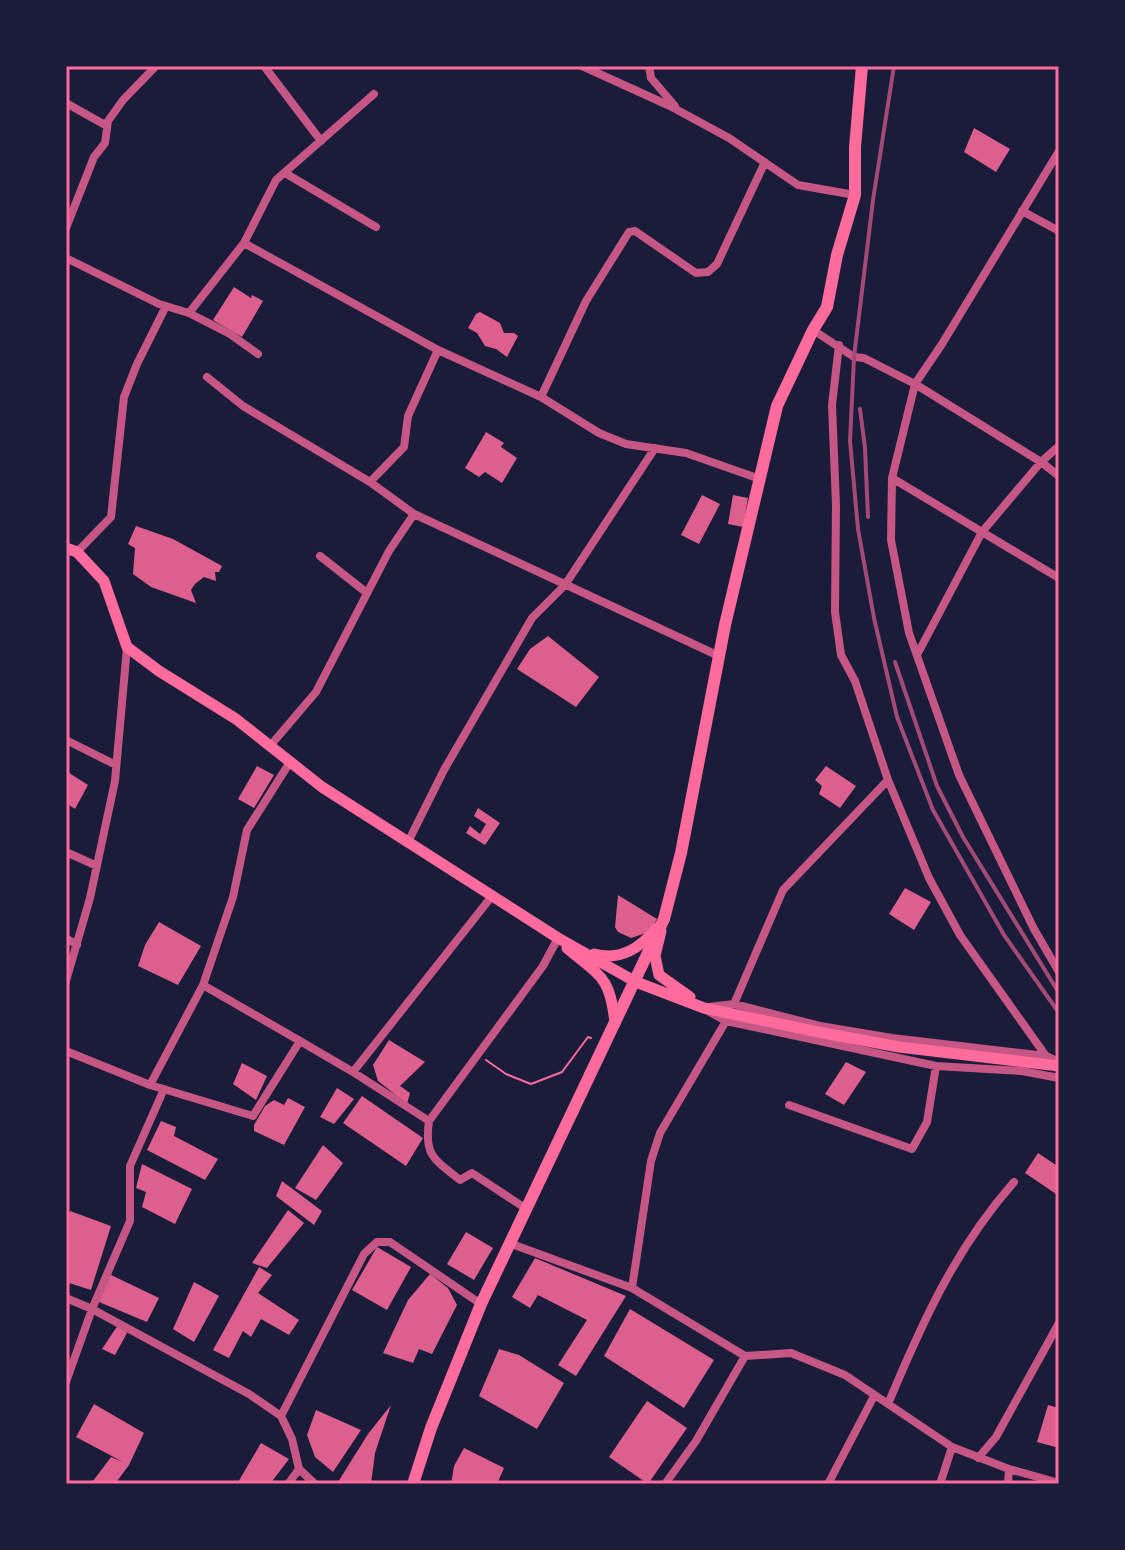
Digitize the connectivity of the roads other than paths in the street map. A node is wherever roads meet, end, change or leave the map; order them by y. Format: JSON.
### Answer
{"nodes":[{"id":1,"x":156,"y":66,"type":"edge"},
{"id":2,"x":264,"y":66,"type":"edge"},
{"id":3,"x":582,"y":66,"type":"edge"},
{"id":4,"x":649,"y":66,"type":"edge"},
{"id":5,"x":856,"y":66,"type":"edge"},
{"id":6,"x":862,"y":66,"type":"edge"},
{"id":7,"x":861,"y":92,"type":"junction"},
{"id":8,"x":374,"y":94,"type":"dead end"},
{"id":9,"x":66,"y":103,"type":"edge"},
{"id":10,"x":678,"y":110,"type":"junction"},
{"id":11,"x":107,"y":126,"type":"junction"},
{"id":12,"x":321,"y":141,"type":"junction"},
{"id":13,"x":1059,"y":151,"type":"edge"},
{"id":14,"x":765,"y":162,"type":"junction"},
{"id":15,"x":285,"y":173,"type":"junction"},
{"id":16,"x":855,"y":195,"type":"junction"},
{"id":17,"x":1022,"y":211,"type":"junction"},
{"id":18,"x":376,"y":227,"type":"dead end"},
{"id":19,"x":66,"y":228,"type":"edge"},
{"id":20,"x":1059,"y":231,"type":"edge"},
{"id":21,"x":244,"y":243,"type":"junction"},
{"id":22,"x":66,"y":258,"type":"edge"},
{"id":23,"x":166,"y":306,"type":"junction"},
{"id":24,"x":189,"y":313,"type":"junction"},
{"id":25,"x":813,"y":330,"type":"junction"},
{"id":26,"x":839,"y":345,"type":"junction"},
{"id":27,"x":438,"y":350,"type":"junction"},
{"id":28,"x":258,"y":354,"type":"dead end"},
{"id":29,"x":207,"y":377,"type":"dead end"},
{"id":30,"x":915,"y":384,"type":"junction"},
{"id":31,"x":541,"y":397,"type":"junction"},
{"id":32,"x":1059,"y":446,"type":"edge"},
{"id":33,"x":655,"y":448,"type":"junction"},
{"id":34,"x":1041,"y":462,"type":"junction"},
{"id":35,"x":1059,"y":476,"type":"edge"},
{"id":36,"x":892,"y":478,"type":"junction"},
{"id":37,"x":760,"y":479,"type":"junction"},
{"id":38,"x":370,"y":482,"type":"junction"},
{"id":39,"x":414,"y":514,"type":"junction"},
{"id":40,"x":982,"y":532,"type":"junction"},
{"id":41,"x":72,"y":550,"type":"edge"},
{"id":42,"x":320,"y":556,"type":"dead end"},
{"id":43,"x":1059,"y":578,"type":"edge"},
{"id":44,"x":565,"y":585,"type":"junction"},
{"id":45,"x":367,"y":593,"type":"junction"},
{"id":46,"x":127,"y":647,"type":"junction"},
{"id":47,"x":917,"y":655,"type":"junction"},
{"id":48,"x":719,"y":656,"type":"junction"},
{"id":49,"x":66,"y":740,"type":"edge"},
{"id":50,"x":270,"y":746,"type":"junction"},
{"id":51,"x":290,"y":762,"type":"junction"},
{"id":52,"x":116,"y":765,"type":"junction"},
{"id":53,"x":888,"y":780,"type":"junction"},
{"id":54,"x":408,"y":842,"type":"junction"},
{"id":55,"x":66,"y":852,"type":"edge"},
{"id":56,"x":97,"y":866,"type":"junction"},
{"id":57,"x":492,"y":896,"type":"junction"},
{"id":58,"x":664,"y":919,"type":"junction"},
{"id":59,"x":66,"y":938,"type":"edge"},
{"id":60,"x":558,"y":938,"type":"junction"},
{"id":61,"x":77,"y":945,"type":"junction"},
{"id":62,"x":578,"y":949,"type":"junction"},
{"id":63,"x":1059,"y":972,"type":"edge"},
{"id":64,"x":66,"y":981,"type":"edge"},
{"id":65,"x":636,"y":982,"type":"junction"},
{"id":66,"x":203,"y":985,"type":"junction"},
{"id":67,"x":692,"y":1002,"type":"junction"},
{"id":68,"x":734,"y":1004,"type":"junction"},
{"id":69,"x":704,"y":1008,"type":"junction"},
{"id":70,"x":726,"y":1021,"type":"junction"},
{"id":71,"x":615,"y":1024,"type":"junction"},
{"id":72,"x":300,"y":1041,"type":"junction"},
{"id":73,"x":66,"y":1051,"type":"edge"},
{"id":74,"x":1046,"y":1056,"type":"junction"},
{"id":75,"x":1059,"y":1064,"type":"edge"},
{"id":76,"x":936,"y":1066,"type":"junction"},
{"id":77,"x":353,"y":1072,"type":"junction"},
{"id":78,"x":1059,"y":1078,"type":"edge"},
{"id":79,"x":150,"y":1085,"type":"junction"},
{"id":80,"x":164,"y":1089,"type":"junction"},
{"id":81,"x":789,"y":1105,"type":"dead end"},
{"id":82,"x":429,"y":1121,"type":"junction"},
{"id":83,"x":1014,"y":1182,"type":"dead end"},
{"id":84,"x":525,"y":1208,"type":"junction"},
{"id":85,"x":509,"y":1243,"type":"junction"},
{"id":86,"x":632,"y":1288,"type":"junction"},
{"id":87,"x":66,"y":1298,"type":"edge"},
{"id":88,"x":481,"y":1304,"type":"junction"},
{"id":89,"x":92,"y":1309,"type":"junction"},
{"id":90,"x":1059,"y":1323,"type":"edge"},
{"id":91,"x":745,"y":1356,"type":"junction"},
{"id":92,"x":66,"y":1382,"type":"edge"},
{"id":93,"x":874,"y":1396,"type":"junction"},
{"id":94,"x":888,"y":1404,"type":"junction"},
{"id":95,"x":281,"y":1416,"type":"junction"},
{"id":96,"x":952,"y":1447,"type":"junction"},
{"id":97,"x":978,"y":1458,"type":"junction"},
{"id":98,"x":299,"y":1469,"type":"junction"},
{"id":99,"x":1009,"y":1469,"type":"junction"},
{"id":100,"x":1059,"y":1483,"type":"edge"},
{"id":101,"x":288,"y":1484,"type":"edge"},
{"id":102,"x":315,"y":1484,"type":"edge"},
{"id":103,"x":413,"y":1484,"type":"edge"},
{"id":104,"x":665,"y":1484,"type":"edge"},
{"id":105,"x":828,"y":1484,"type":"edge"},
{"id":106,"x":940,"y":1484,"type":"edge"},
{"id":107,"x":1008,"y":1484,"type":"edge"}],
"edges":[{"from":1,"to":11,"type":"street"},
{"from":2,"to":12,"type":"street"},
{"from":3,"to":10,"type":"street"},
{"from":4,"to":10,"type":"street"},
{"from":5,"to":7,"type":"street"},
{"from":6,"to":7,"type":"main road"},
{"from":7,"to":16,"type":"main road"},
{"from":8,"to":12,"type":"street"},
{"from":9,"to":11,"type":"street"},
{"from":10,"to":14,"type":"street"},
{"from":11,"to":19,"type":"street"},
{"from":12,"to":15,"type":"street"},
{"from":13,"to":17,"type":"street"},
{"from":14,"to":16,"type":"street"},
{"from":14,"to":31,"type":"street"},
{"from":15,"to":18,"type":"street"},
{"from":15,"to":21,"type":"street"},
{"from":16,"to":25,"type":"main road"},
{"from":17,"to":20,"type":"street"},
{"from":17,"to":30,"type":"street"},
{"from":21,"to":24,"type":"street"},
{"from":21,"to":27,"type":"street"},
{"from":22,"to":23,"type":"street"},
{"from":23,"to":24,"type":"street"},
{"from":23,"to":41,"type":"street"},
{"from":24,"to":28,"type":"street"},
{"from":25,"to":26,"type":"street"},
{"from":25,"to":37,"type":"main road"},
{"from":26,"to":30,"type":"street"},
{"from":26,"to":53,"type":"street"},
{"from":27,"to":31,"type":"street"},
{"from":27,"to":38,"type":"street"},
{"from":29,"to":38,"type":"street"},
{"from":30,"to":34,"type":"street"},
{"from":30,"to":36,"type":"street"},
{"from":31,"to":33,"type":"street"},
{"from":32,"to":34,"type":"street"},
{"from":33,"to":37,"type":"street"},
{"from":33,"to":44,"type":"street"},
{"from":34,"to":35,"type":"street"},
{"from":34,"to":40,"type":"street"},
{"from":36,"to":40,"type":"street"},
{"from":36,"to":47,"type":"street"},
{"from":37,"to":48,"type":"main road"},
{"from":38,"to":39,"type":"street"},
{"from":39,"to":44,"type":"street"},
{"from":39,"to":45,"type":"street"},
{"from":40,"to":43,"type":"street"},
{"from":40,"to":47,"type":"street"},
{"from":41,"to":46,"type":"main road"},
{"from":42,"to":45,"type":"street"},
{"from":44,"to":48,"type":"street"},
{"from":44,"to":54,"type":"street"},
{"from":45,"to":50,"type":"street"},
{"from":46,"to":50,"type":"main road"},
{"from":46,"to":52,"type":"street"},
{"from":47,"to":63,"type":"street"},
{"from":48,"to":58,"type":"main road"},
{"from":49,"to":52,"type":"street"},
{"from":50,"to":51,"type":"main road"},
{"from":51,"to":54,"type":"main road"},
{"from":51,"to":66,"type":"street"},
{"from":52,"to":56,"type":"street"},
{"from":53,"to":68,"type":"street"},
{"from":53,"to":74,"type":"street"},
{"from":54,"to":57,"type":"main road"},
{"from":55,"to":56,"type":"street"},
{"from":56,"to":61,"type":"street"},
{"from":57,"to":60,"type":"main road"},
{"from":57,"to":77,"type":"street"},
{"from":58,"to":62,"type":"main road"},
{"from":58,"to":65,"type":"main road"},
{"from":58,"to":69,"type":"main road"},
{"from":59,"to":61,"type":"street"},
{"from":60,"to":62,"type":"main road"},
{"from":60,"to":71,"type":"main road"},
{"from":60,"to":82,"type":"street"},
{"from":61,"to":64,"type":"street"},
{"from":62,"to":65,"type":"main road"},
{"from":65,"to":67,"type":"main road"},
{"from":65,"to":71,"type":"main road"},
{"from":66,"to":72,"type":"street"},
{"from":66,"to":79,"type":"street"},
{"from":67,"to":69,"type":"main road"},
{"from":67,"to":70,"type":"street"},
{"from":68,"to":69,"type":"street"},
{"from":68,"to":74,"type":"street"},
{"from":69,"to":75,"type":"main road"},
{"from":70,"to":76,"type":"street"},
{"from":70,"to":86,"type":"street"},
{"from":71,"to":84,"type":"main road"},
{"from":72,"to":77,"type":"street"},
{"from":72,"to":80,"type":"street"},
{"from":73,"to":79,"type":"street"},
{"from":74,"to":75,"type":"street"},
{"from":76,"to":78,"type":"street"},
{"from":76,"to":81,"type":"street"},
{"from":77,"to":82,"type":"street"},
{"from":79,"to":80,"type":"street"},
{"from":80,"to":89,"type":"street"},
{"from":82,"to":84,"type":"street"},
{"from":83,"to":94,"type":"street"},
{"from":84,"to":85,"type":"main road"},
{"from":85,"to":86,"type":"street"},
{"from":85,"to":88,"type":"main road"},
{"from":86,"to":91,"type":"street"},
{"from":87,"to":89,"type":"street"},
{"from":88,"to":95,"type":"street"},
{"from":88,"to":103,"type":"main road"},
{"from":89,"to":92,"type":"street"},
{"from":89,"to":95,"type":"street"},
{"from":90,"to":97,"type":"street"},
{"from":91,"to":93,"type":"street"},
{"from":91,"to":104,"type":"street"},
{"from":93,"to":94,"type":"street"},
{"from":93,"to":105,"type":"street"},
{"from":94,"to":96,"type":"street"},
{"from":95,"to":98,"type":"street"},
{"from":96,"to":97,"type":"street"},
{"from":96,"to":106,"type":"street"},
{"from":97,"to":99,"type":"street"},
{"from":98,"to":101,"type":"street"},
{"from":98,"to":102,"type":"street"},
{"from":99,"to":100,"type":"street"},
{"from":99,"to":107,"type":"street"}]}
